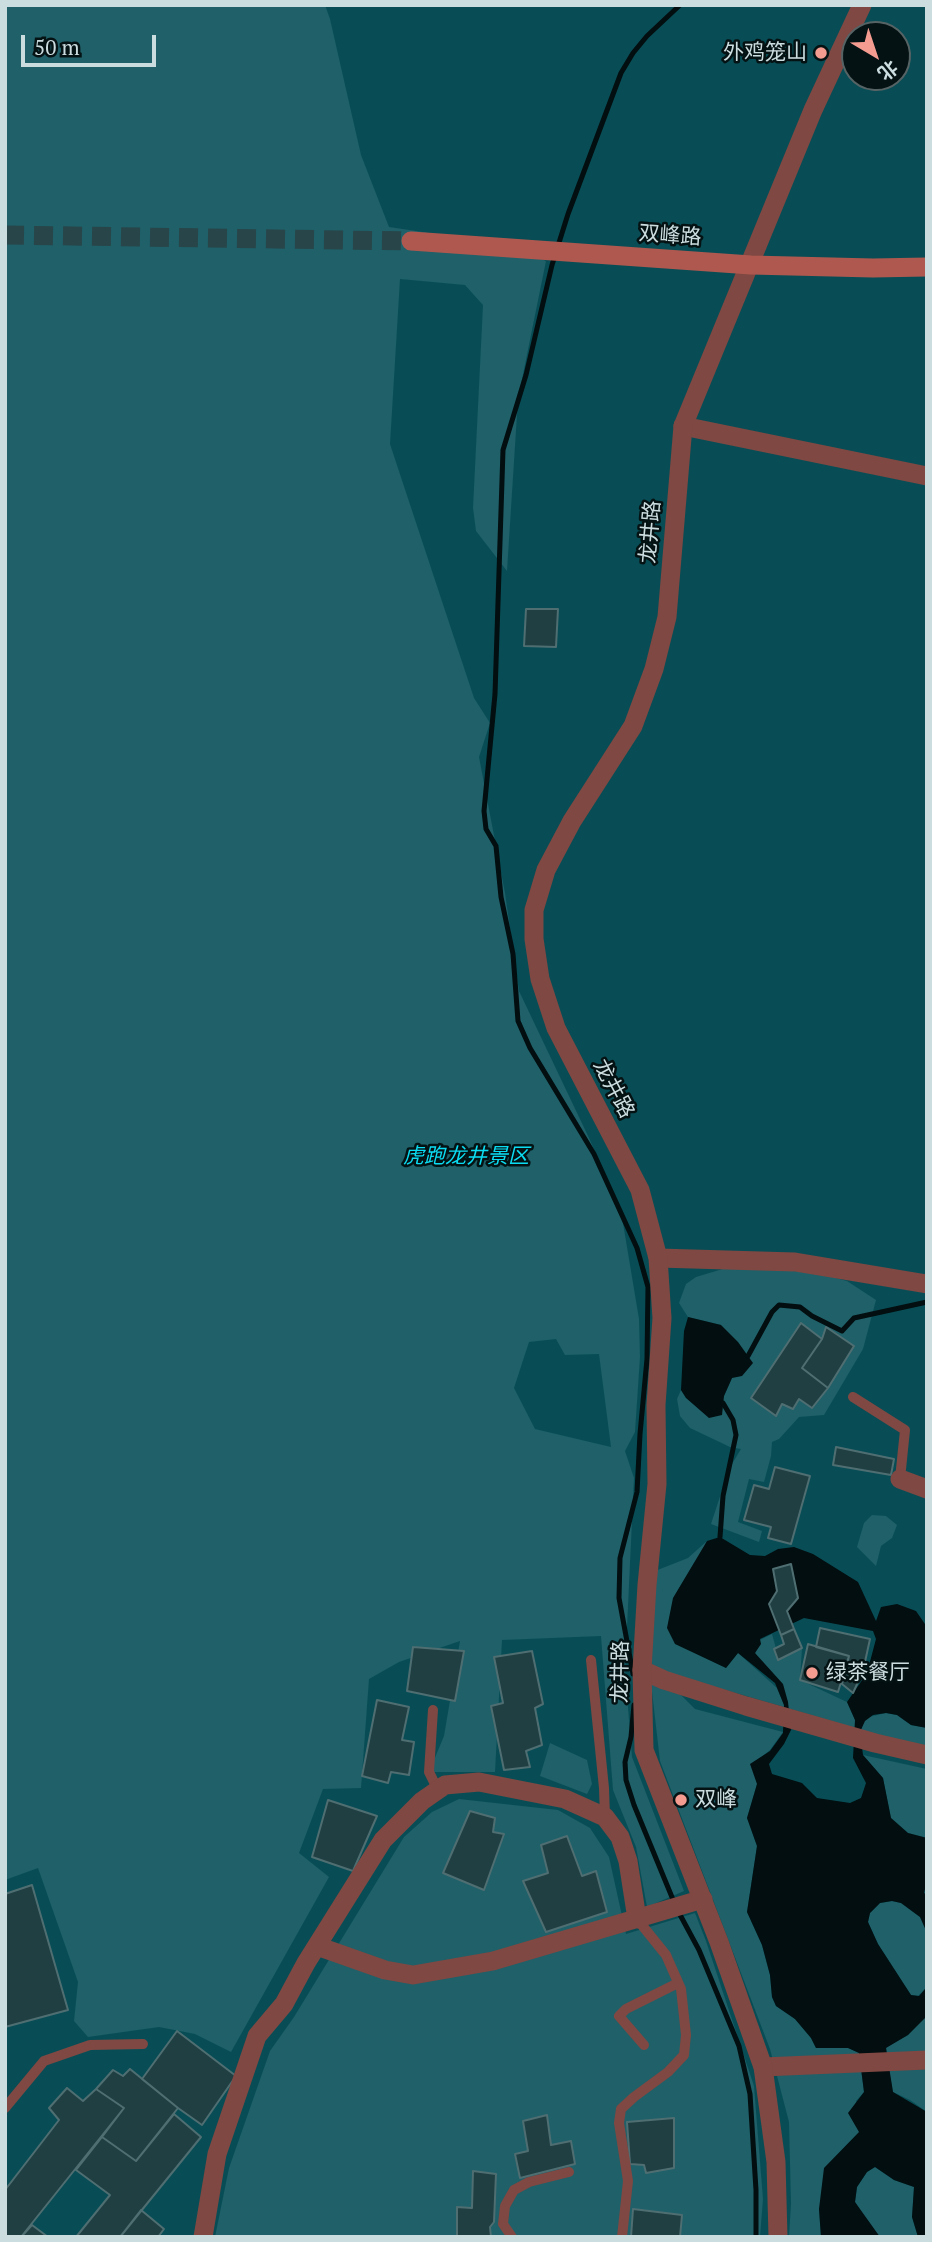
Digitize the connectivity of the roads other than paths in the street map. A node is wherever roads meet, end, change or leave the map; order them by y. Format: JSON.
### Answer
{"nodes":[{"id":1,"x":862,"y":5,"type":"edge"},
{"id":2,"x":411,"y":241,"type":"tunnel mouth"},
{"id":3,"x":751,"y":265,"type":"junction"},
{"id":4,"x":927,"y":267,"type":"edge"},
{"id":5,"x":682,"y":426,"type":"junction"},
{"id":6,"x":927,"y":476,"type":"edge"},
{"id":7,"x":658,"y":1258,"type":"junction"},
{"id":8,"x":927,"y":1284,"type":"edge"},
{"id":9,"x":853,"y":1397,"type":"dead end"},
{"id":10,"x":900,"y":1479,"type":"joint"},
{"id":11,"x":927,"y":1489,"type":"edge"},
{"id":12,"x":591,"y":1660,"type":"dead end"},
{"id":13,"x":642,"y":1670,"type":"junction"},
{"id":14,"x":433,"y":1710,"type":"dead end"},
{"id":15,"x":927,"y":1755,"type":"edge"},
{"id":16,"x":438,"y":1790,"type":"junction"},
{"id":17,"x":605,"y":1817,"type":"junction"},
{"id":18,"x":703,"y":1899,"type":"junction"},
{"id":19,"x":637,"y":1919,"type":"junction"},
{"id":20,"x":317,"y":1946,"type":"junction"},
{"id":21,"x":678,"y":1983,"type":"junction"},
{"id":22,"x":143,"y":2044,"type":"dead end"},
{"id":23,"x":644,"y":2045,"type":"dead end"},
{"id":24,"x":927,"y":2060,"type":"edge"},
{"id":25,"x":763,"y":2067,"type":"junction"},
{"id":26,"x":5,"y":2108,"type":"edge"},
{"id":27,"x":569,"y":2172,"type":"dead end"},
{"id":28,"x":203,"y":2237,"type":"edge"},
{"id":29,"x":512,"y":2237,"type":"edge"},
{"id":30,"x":622,"y":2237,"type":"edge"},
{"id":31,"x":778,"y":2237,"type":"edge"}],
"edges":[{"from":1,"to":3,"type":"street","name":"龙井路"},
{"from":2,"to":3,"type":"main road","name":"双峰路"},
{"from":3,"to":4,"type":"main road","name":"双峰路"},
{"from":3,"to":5,"type":"street","name":"龙井路"},
{"from":5,"to":6,"type":"street"},
{"from":5,"to":7,"type":"street","name":"龙井路"},
{"from":7,"to":8,"type":"street"},
{"from":7,"to":13,"type":"street","name":"龙井路"},
{"from":9,"to":10,"type":"lane"},
{"from":10,"to":11,"type":"street"},
{"from":12,"to":17,"type":"lane"},
{"from":13,"to":15,"type":"street"},
{"from":13,"to":18,"type":"street","name":"龙井路"},
{"from":14,"to":16,"type":"lane"},
{"from":16,"to":17,"type":"street"},
{"from":16,"to":20,"type":"street"},
{"from":17,"to":19,"type":"street"},
{"from":18,"to":19,"type":"street"},
{"from":18,"to":25,"type":"street","name":"龙井路"},
{"from":19,"to":20,"type":"street"},
{"from":19,"to":21,"type":"lane"},
{"from":20,"to":28,"type":"street"},
{"from":21,"to":23,"type":"lane"},
{"from":21,"to":30,"type":"lane"},
{"from":22,"to":26,"type":"lane"},
{"from":24,"to":25,"type":"street"},
{"from":25,"to":31,"type":"street","name":"龙井路"},
{"from":27,"to":29,"type":"lane"}]}
